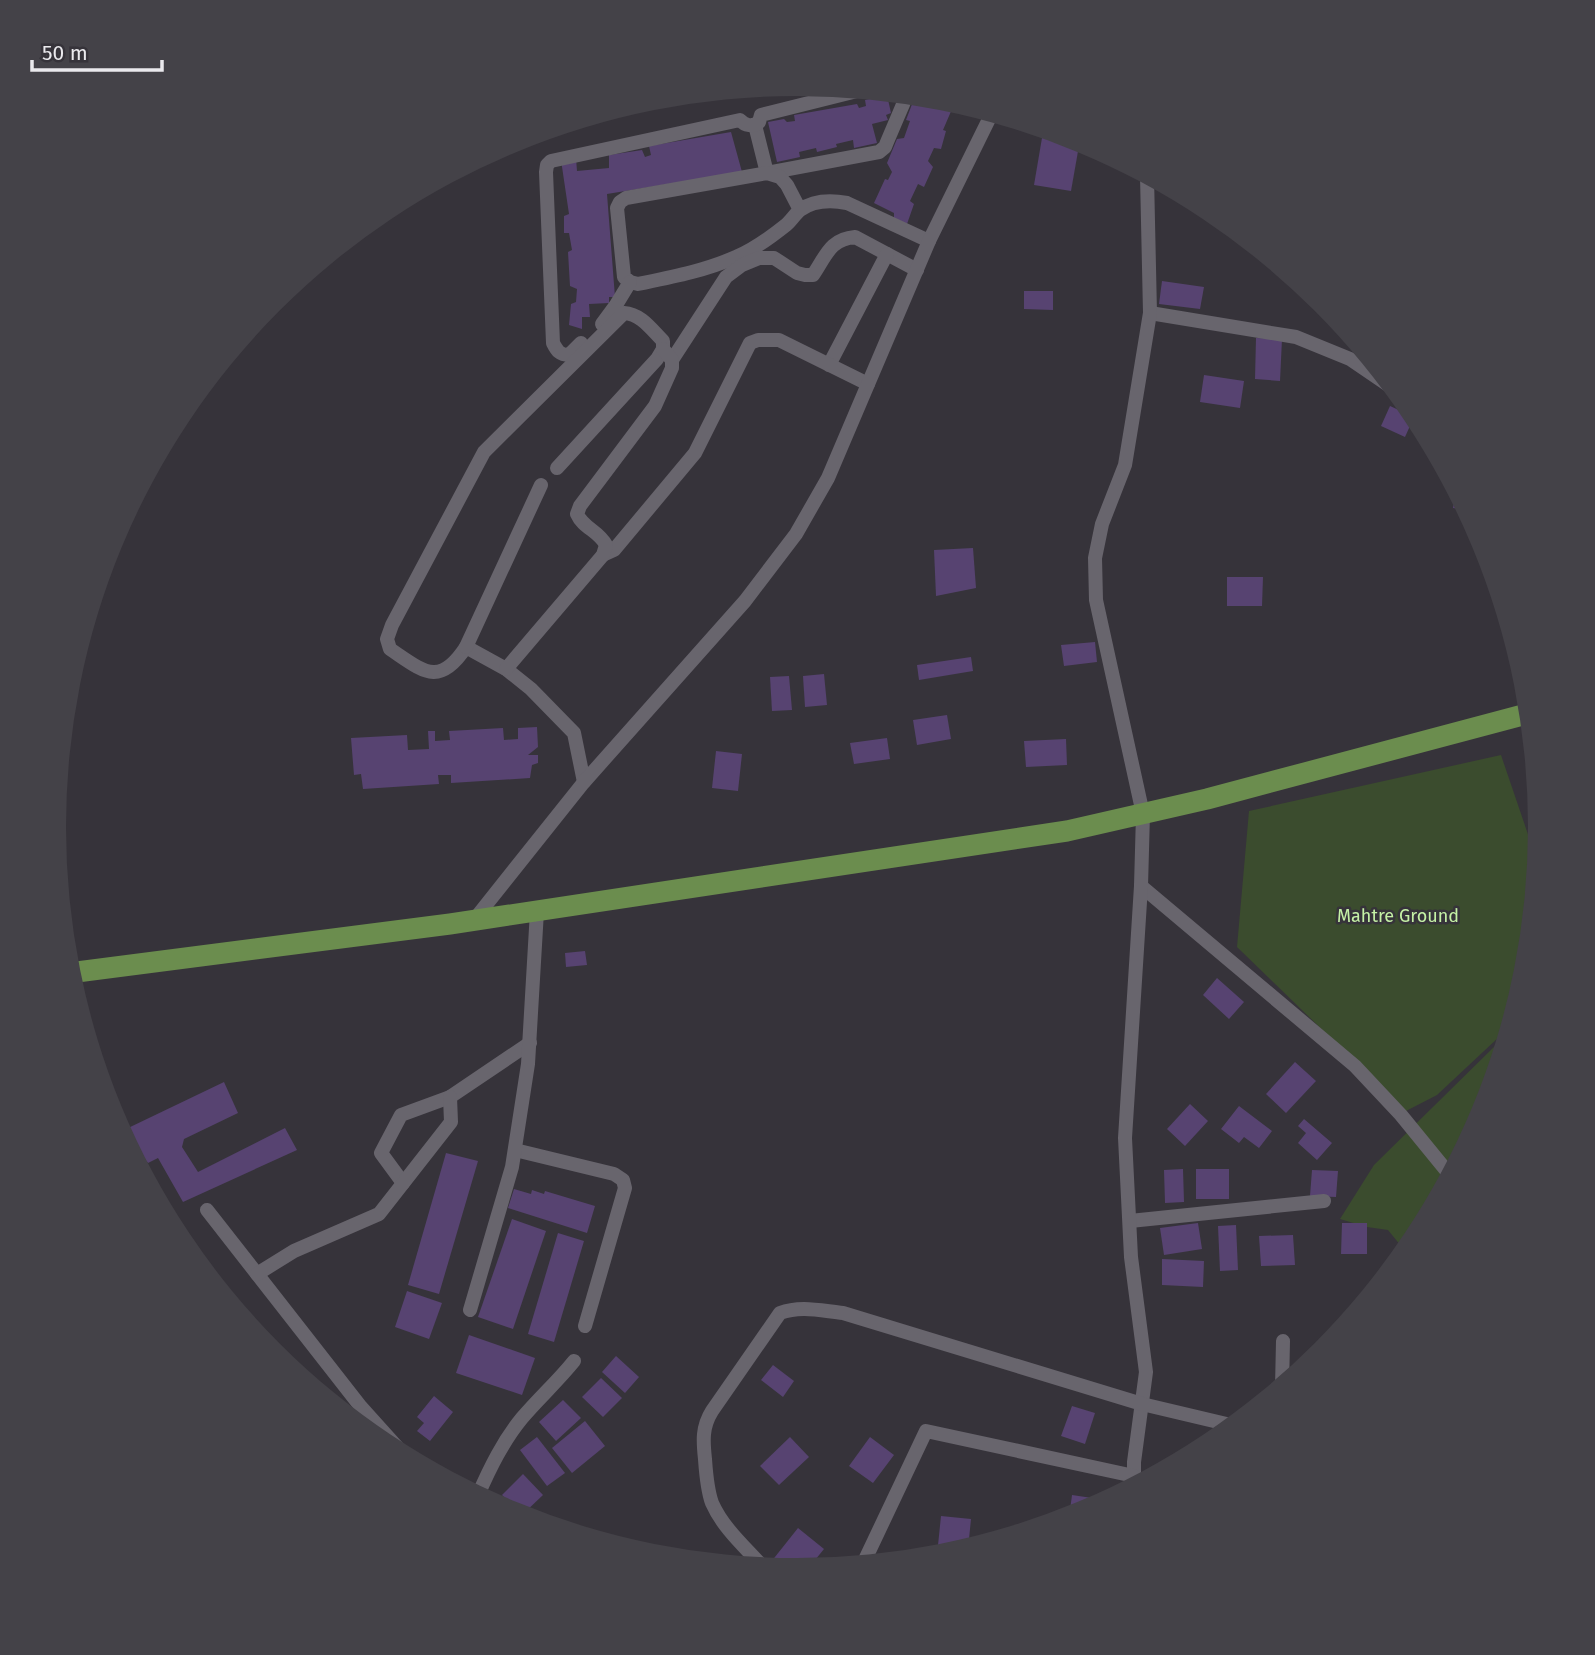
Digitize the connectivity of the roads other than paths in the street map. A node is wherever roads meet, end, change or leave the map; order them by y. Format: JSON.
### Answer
{"nodes":[{"id":1,"x":831,"y":97,"type":"edge"},
{"id":2,"x":903,"y":105,"type":"edge"},
{"id":3,"x":988,"y":121,"type":"edge"},
{"id":4,"x":755,"y":125,"type":"junction"},
{"id":5,"x":767,"y":173,"type":"junction"},
{"id":6,"x":1147,"y":186,"type":"edge"},
{"id":7,"x":800,"y":210,"type":"junction"},
{"id":8,"x":929,"y":241,"type":"junction"},
{"id":9,"x":887,"y":254,"type":"junction"},
{"id":10,"x":917,"y":270,"type":"junction"},
{"id":11,"x":630,"y":282,"type":"junction"},
{"id":12,"x":1150,"y":313,"type":"junction"},
{"id":13,"x":667,"y":354,"type":"junction"},
{"id":14,"x":829,"y":365,"type":"junction"},
{"id":15,"x":1368,"y":371,"type":"edge"},
{"id":16,"x":868,"y":384,"type":"junction"},
{"id":17,"x":558,"y":468,"type":"dead end"},
{"id":18,"x":541,"y":485,"type":"dead end"},
{"id":19,"x":603,"y":555,"type":"junction"},
{"id":20,"x":466,"y":647,"type":"junction"},
{"id":21,"x":506,"y":669,"type":"junction"},
{"id":22,"x":1519,"y":716,"type":"edge"},
{"id":23,"x":584,"y":782,"type":"junction"},
{"id":24,"x":1143,"y":814,"type":"junction"},
{"id":25,"x":1141,"y":886,"type":"junction"},
{"id":26,"x":537,"y":911,"type":"junction"},
{"id":27,"x":474,"y":920,"type":"junction"},
{"id":28,"x":81,"y":971,"type":"edge"},
{"id":29,"x":530,"y":1043,"type":"junction"},
{"id":30,"x":450,"y":1097,"type":"junction"},
{"id":31,"x":515,"y":1150,"type":"junction"},
{"id":32,"x":1444,"y":1168,"type":"edge"},
{"id":33,"x":403,"y":1183,"type":"junction"},
{"id":34,"x":1324,"y":1201,"type":"dead end"},
{"id":35,"x":207,"y":1210,"type":"dead end"},
{"id":36,"x":1129,"y":1221,"type":"junction"},
{"id":37,"x":257,"y":1274,"type":"junction"},
{"id":38,"x":470,"y":1310,"type":"dead end"},
{"id":39,"x":585,"y":1326,"type":"dead end"},
{"id":40,"x":1283,"y":1341,"type":"dead end"},
{"id":41,"x":574,"y":1361,"type":"dead end"},
{"id":42,"x":1282,"y":1374,"type":"edge"},
{"id":43,"x":1142,"y":1404,"type":"junction"},
{"id":44,"x":1221,"y":1423,"type":"edge"},
{"id":45,"x":377,"y":1425,"type":"edge"},
{"id":46,"x":1135,"y":1476,"type":"edge"},
{"id":47,"x":1128,"y":1479,"type":"edge"},
{"id":48,"x":482,"y":1487,"type":"edge"},
{"id":49,"x":867,"y":1555,"type":"edge"},
{"id":50,"x":754,"y":1557,"type":"edge"}],
"edges":[{"from":1,"to":4,"type":"street"},
{"from":2,"to":5,"type":"street"},
{"from":3,"to":8,"type":"street"},
{"from":4,"to":5,"type":"street"},
{"from":4,"to":11,"type":"street"},
{"from":5,"to":7,"type":"street"},
{"from":5,"to":11,"type":"street"},
{"from":6,"to":12,"type":"street"},
{"from":7,"to":8,"type":"street"},
{"from":7,"to":11,"type":"street"},
{"from":8,"to":10,"type":"street"},
{"from":9,"to":10,"type":"street"},
{"from":9,"to":13,"type":"street"},
{"from":9,"to":14,"type":"street"},
{"from":10,"to":16,"type":"street"},
{"from":12,"to":15,"type":"street"},
{"from":12,"to":24,"type":"street"},
{"from":13,"to":17,"type":"street"},
{"from":13,"to":19,"type":"street"},
{"from":13,"to":20,"type":"street"},
{"from":14,"to":16,"type":"street"},
{"from":14,"to":19,"type":"street"},
{"from":16,"to":23,"type":"street"},
{"from":18,"to":20,"type":"street"},
{"from":19,"to":21,"type":"street"},
{"from":20,"to":21,"type":"street"},
{"from":21,"to":23,"type":"street"},
{"from":22,"to":24,"type":"main road"},
{"from":23,"to":27,"type":"street"},
{"from":24,"to":25,"type":"street"},
{"from":24,"to":26,"type":"main road"},
{"from":25,"to":32,"type":"street"},
{"from":25,"to":36,"type":"street"},
{"from":26,"to":27,"type":"main road"},
{"from":26,"to":29,"type":"street"},
{"from":27,"to":28,"type":"main road"},
{"from":29,"to":30,"type":"street"},
{"from":29,"to":31,"type":"street"},
{"from":30,"to":33,"type":"street"},
{"from":30,"to":33,"type":"street"},
{"from":31,"to":38,"type":"street"},
{"from":31,"to":39,"type":"street"},
{"from":33,"to":37,"type":"street"},
{"from":34,"to":36,"type":"street"},
{"from":35,"to":37,"type":"street"},
{"from":36,"to":43,"type":"street"},
{"from":37,"to":45,"type":"street"},
{"from":40,"to":42,"type":"street"},
{"from":41,"to":48,"type":"street"},
{"from":43,"to":44,"type":"street"},
{"from":43,"to":46,"type":"street"},
{"from":43,"to":50,"type":"street"},
{"from":47,"to":49,"type":"street"}]}
